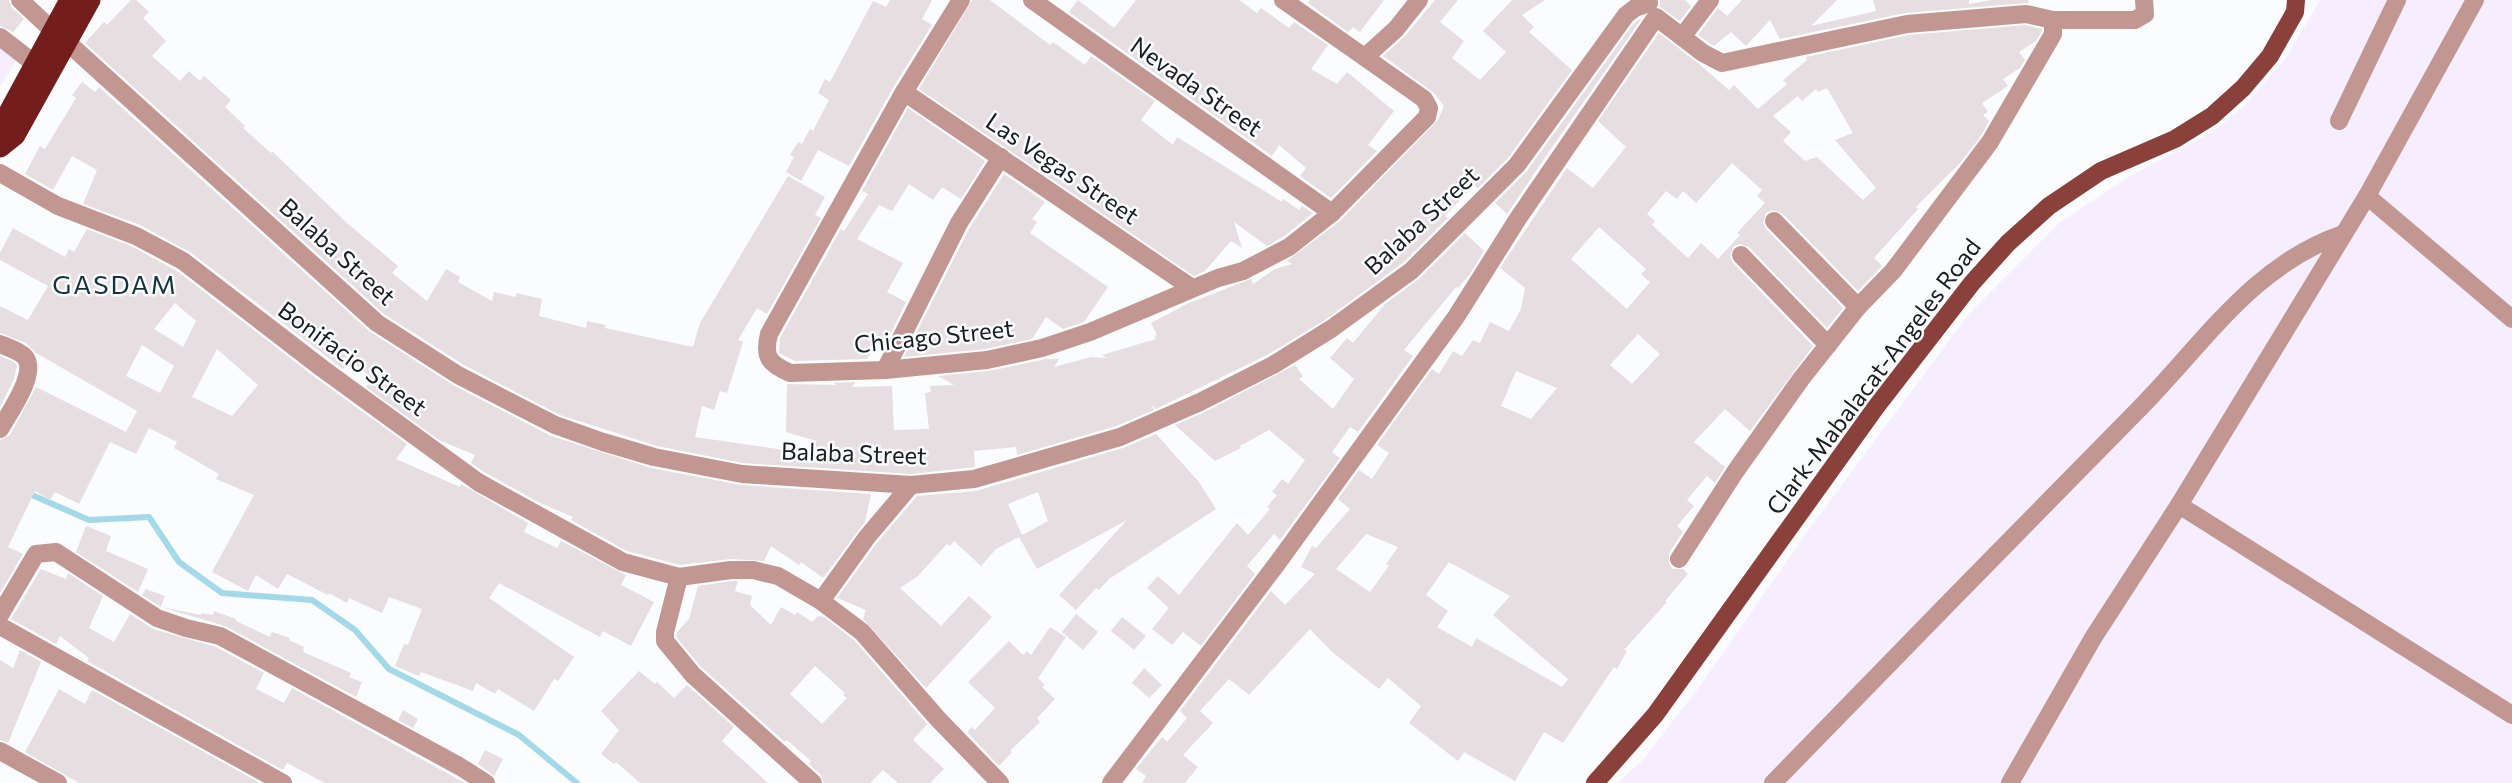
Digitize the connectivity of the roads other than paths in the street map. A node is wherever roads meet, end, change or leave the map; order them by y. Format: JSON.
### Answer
{"nodes":[{"id":1,"x":20,"y":0,"type":"edge"},
{"id":2,"x":70,"y":0,"type":"edge"},
{"id":3,"x":90,"y":0,"type":"edge"},
{"id":4,"x":961,"y":0,"type":"edge"},
{"id":5,"x":1032,"y":0,"type":"edge"},
{"id":6,"x":1283,"y":0,"type":"edge"},
{"id":7,"x":1419,"y":0,"type":"edge"},
{"id":8,"x":1710,"y":0,"type":"edge"},
{"id":9,"x":2144,"y":0,"type":"edge"},
{"id":10,"x":2296,"y":0,"type":"edge"},
{"id":11,"x":2397,"y":0,"type":"edge"},
{"id":12,"x":2475,"y":0,"type":"edge"},
{"id":13,"x":1651,"y":7,"type":"edge"},
{"id":14,"x":2053,"y":20,"type":"junction"},
{"id":15,"x":60,"y":36,"type":"junction"},
{"id":16,"x":0,"y":37,"type":"edge"},
{"id":17,"x":1682,"y":37,"type":"junction"},
{"id":18,"x":1365,"y":57,"type":"junction"},
{"id":19,"x":35,"y":64,"type":"junction"},
{"id":20,"x":904,"y":92,"type":"junction"},
{"id":21,"x":2339,"y":121,"type":"dead end"},
{"id":22,"x":0,"y":129,"type":"edge"},
{"id":23,"x":0,"y":147,"type":"edge"},
{"id":24,"x":1001,"y":158,"type":"junction"},
{"id":25,"x":0,"y":173,"type":"edge"},
{"id":26,"x":2367,"y":196,"type":"junction"},
{"id":27,"x":1332,"y":214,"type":"junction"},
{"id":28,"x":1774,"y":220,"type":"dead end"},
{"id":29,"x":2343,"y":234,"type":"junction"},
{"id":30,"x":1741,"y":255,"type":"dead end"},
{"id":31,"x":1192,"y":288,"type":"junction"},
{"id":32,"x":1858,"y":307,"type":"junction"},
{"id":33,"x":2512,"y":319,"type":"edge"},
{"id":34,"x":0,"y":344,"type":"edge"},
{"id":35,"x":1828,"y":345,"type":"junction"},
{"id":36,"x":886,"y":370,"type":"junction"},
{"id":37,"x":0,"y":429,"type":"edge"},
{"id":38,"x":911,"y":485,"type":"junction"},
{"id":39,"x":2179,"y":505,"type":"junction"},
{"id":40,"x":1679,"y":558,"type":"dead end"},
{"id":41,"x":679,"y":577,"type":"junction"},
{"id":42,"x":821,"y":601,"type":"junction"},
{"id":43,"x":0,"y":615,"type":"edge"},
{"id":44,"x":0,"y":626,"type":"edge"},
{"id":45,"x":2512,"y":715,"type":"edge"},
{"id":46,"x":0,"y":751,"type":"edge"},
{"id":47,"x":2027,"y":754,"type":"junction"},
{"id":48,"x":58,"y":783,"type":"edge"},
{"id":49,"x":283,"y":783,"type":"edge"},
{"id":50,"x":486,"y":783,"type":"edge"},
{"id":51,"x":813,"y":783,"type":"edge"},
{"id":52,"x":1000,"y":783,"type":"edge"},
{"id":53,"x":1111,"y":783,"type":"edge"},
{"id":54,"x":1595,"y":783,"type":"edge"},
{"id":55,"x":1773,"y":783,"type":"edge"},
{"id":56,"x":2010,"y":783,"type":"edge"},
{"id":57,"x":2023,"y":783,"type":"edge"}],
"edges":[{"from":1,"to":15,"type":"street","name":"Balaba Street"},
{"from":2,"to":15,"type":"highway"},
{"from":3,"to":15,"type":"highway"},
{"from":4,"to":20,"type":"street","name":"Chicago Street"},
{"from":5,"to":27,"type":"street","name":"Nevada Street"},
{"from":6,"to":18,"type":"street"},
{"from":7,"to":18,"type":"street"},
{"from":8,"to":17,"type":"street"},
{"from":9,"to":14,"type":"street"},
{"from":10,"to":54,"type":"main road","name":"Clark-Mabalacat-Angeles Road"},
{"from":11,"to":21,"type":"street"},
{"from":12,"to":26,"type":"street"},
{"from":13,"to":17,"type":"street"},
{"from":13,"to":38,"type":"street","name":"Balaba Street"},
{"from":13,"to":53,"type":"street"},
{"from":14,"to":17,"type":"street"},
{"from":14,"to":32,"type":"street"},
{"from":15,"to":19,"type":"highway"},
{"from":15,"to":23,"type":"highway"},
{"from":15,"to":38,"type":"street","name":"Balaba Street"},
{"from":16,"to":19,"type":"street"},
{"from":18,"to":27,"type":"street","name":"Chicago Street"},
{"from":19,"to":22,"type":"highway"},
{"from":20,"to":24,"type":"street","name":"Las Vegas Street"},
{"from":20,"to":36,"type":"street","name":"Chicago Street"},
{"from":24,"to":31,"type":"street","name":"Las Vegas Street"},
{"from":24,"to":36,"type":"street"},
{"from":25,"to":41,"type":"street","name":"Bonifacio Street"},
{"from":26,"to":29,"type":"street"},
{"from":26,"to":33,"type":"street"},
{"from":27,"to":31,"type":"street","name":"Chicago Street"},
{"from":28,"to":32,"type":"street"},
{"from":29,"to":39,"type":"street"},
{"from":29,"to":55,"type":"street"},
{"from":30,"to":35,"type":"street"},
{"from":31,"to":36,"type":"street","name":"Chicago Street"},
{"from":32,"to":35,"type":"street"},
{"from":34,"to":37,"type":"street"},
{"from":35,"to":40,"type":"street"},
{"from":38,"to":42,"type":"street"},
{"from":39,"to":45,"type":"street"},
{"from":39,"to":47,"type":"street"},
{"from":41,"to":42,"type":"street"},
{"from":41,"to":51,"type":"street"},
{"from":42,"to":52,"type":"street"},
{"from":43,"to":50,"type":"street"},
{"from":44,"to":49,"type":"street"},
{"from":46,"to":48,"type":"street"},
{"from":47,"to":56,"type":"street"},
{"from":47,"to":57,"type":"street"}]}
